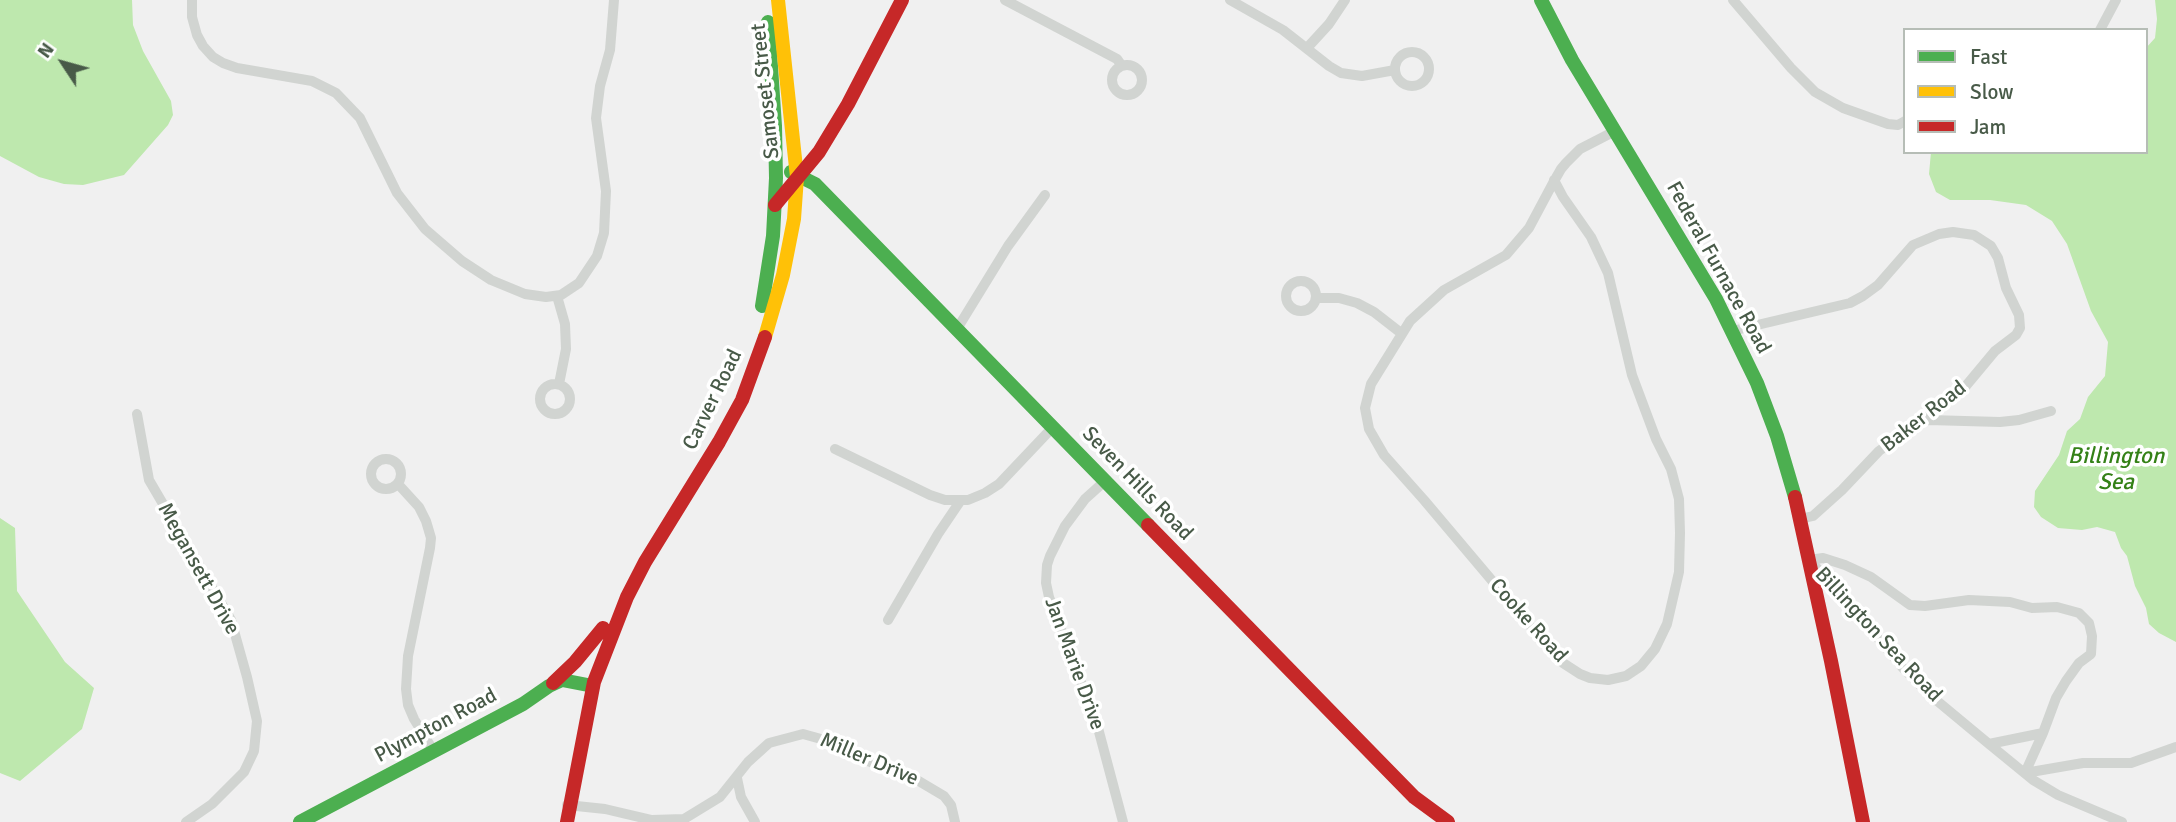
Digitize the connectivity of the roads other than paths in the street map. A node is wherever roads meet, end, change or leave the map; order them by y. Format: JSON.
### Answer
{"nodes":[{"id":1,"x":192,"y":0,"type":"edge"},
{"id":2,"x":614,"y":0,"type":"edge"},
{"id":3,"x":767,"y":0,"type":"edge"},
{"id":4,"x":778,"y":0,"type":"edge"},
{"id":5,"x":902,"y":0,"type":"edge"},
{"id":6,"x":1005,"y":0,"type":"edge"},
{"id":7,"x":1230,"y":0,"type":"edge"},
{"id":8,"x":1345,"y":0,"type":"edge"},
{"id":9,"x":1541,"y":0,"type":"edge"},
{"id":10,"x":1733,"y":0,"type":"edge"},
{"id":11,"x":2116,"y":0,"type":"edge"},
{"id":12,"x":2102,"y":28,"type":"edge"},
{"id":13,"x":1307,"y":48,"type":"junction"},
{"id":14,"x":1122,"y":66,"type":"dead end"},
{"id":15,"x":1395,"y":71,"type":"dead end"},
{"id":16,"x":1903,"y":122,"type":"edge"},
{"id":17,"x":1615,"y":131,"type":"junction"},
{"id":18,"x":776,"y":154,"type":"junction"},
{"id":19,"x":797,"y":177,"type":"junction"},
{"id":20,"x":1554,"y":180,"type":"junction"},
{"id":21,"x":1045,"y":195,"type":"dead end"},
{"id":22,"x":775,"y":205,"type":"junction"},
{"id":23,"x":557,"y":296,"type":"junction"},
{"id":24,"x":1316,"y":298,"type":"dead end"},
{"id":25,"x":957,"y":330,"type":"junction"},
{"id":26,"x":1732,"y":331,"type":"junction"},
{"id":27,"x":1401,"y":333,"type":"junction"},
{"id":28,"x":559,"y":384,"type":"dead end"},
{"id":29,"x":2051,"y":411,"type":"dead end"},
{"id":30,"x":137,"y":414,"type":"dead end"},
{"id":31,"x":1922,"y":422,"type":"junction"},
{"id":32,"x":1053,"y":427,"type":"junction"},
{"id":33,"x":835,"y":449,"type":"dead end"},
{"id":34,"x":1105,"y":481,"type":"junction"},
{"id":35,"x":398,"y":484,"type":"dead end"},
{"id":36,"x":961,"y":500,"type":"junction"},
{"id":37,"x":1800,"y":519,"type":"junction"},
{"id":38,"x":1809,"y":560,"type":"junction"},
{"id":39,"x":888,"y":620,"type":"dead end"},
{"id":40,"x":603,"y":628,"type":"junction"},
{"id":41,"x":550,"y":685,"type":"junction"},
{"id":42,"x":589,"y":686,"type":"junction"},
{"id":43,"x":2043,"y":733,"type":"junction"},
{"id":44,"x":1989,"y":744,"type":"junction"},
{"id":45,"x":2176,"y":747,"type":"edge"},
{"id":46,"x":433,"y":750,"type":"junction"},
{"id":47,"x":2025,"y":773,"type":"junction"},
{"id":48,"x":737,"y":778,"type":"junction"},
{"id":49,"x":566,"y":805,"type":"junction"},
{"id":50,"x":186,"y":822,"type":"edge"},
{"id":51,"x":300,"y":822,"type":"edge"},
{"id":52,"x":557,"y":822,"type":"edge"},
{"id":53,"x":567,"y":822,"type":"edge"},
{"id":54,"x":755,"y":822,"type":"edge"},
{"id":55,"x":955,"y":822,"type":"edge"},
{"id":56,"x":1123,"y":822,"type":"edge"},
{"id":57,"x":1448,"y":822,"type":"edge"},
{"id":58,"x":1863,"y":822,"type":"edge"},
{"id":59,"x":2122,"y":822,"type":"edge"}],
"edges":[{"from":1,"to":23,"type":"street"},
{"from":2,"to":23,"type":"street"},
{"from":3,"to":18,"type":"main road","name":"Samoset Street"},
{"from":4,"to":19,"type":"main road","name":"Samoset Street"},
{"from":5,"to":19,"type":"main road"},
{"from":6,"to":14,"type":"street"},
{"from":7,"to":13,"type":"street"},
{"from":8,"to":13,"type":"street"},
{"from":9,"to":17,"type":"main road","name":"Federal Furnace Road"},
{"from":10,"to":16,"type":"street"},
{"from":11,"to":12,"type":"street"},
{"from":13,"to":15,"type":"street"},
{"from":17,"to":20,"type":"street","name":"Cooke Road"},
{"from":17,"to":26,"type":"main road","name":"Federal Furnace Road"},
{"from":18,"to":19,"type":"main road","name":"Seven Hills Road"},
{"from":18,"to":22,"type":"main road","name":"Carver Road"},
{"from":19,"to":22,"type":"main road"},
{"from":19,"to":25,"type":"main road","name":"Seven Hills Road"},
{"from":19,"to":42,"type":"main road","name":"Carver Road"},
{"from":20,"to":27,"type":"street","name":"Cooke Road"},
{"from":20,"to":27,"type":"street","name":"Cooke Road"},
{"from":21,"to":25,"type":"street"},
{"from":22,"to":40,"type":"main road","name":"Carver Road"},
{"from":23,"to":28,"type":"street"},
{"from":24,"to":27,"type":"street"},
{"from":25,"to":32,"type":"main road","name":"Seven Hills Road"},
{"from":26,"to":31,"type":"street","name":"Baker Road"},
{"from":26,"to":37,"type":"main road","name":"Federal Furnace Road"},
{"from":29,"to":31,"type":"street"},
{"from":30,"to":50,"type":"street","name":"Megansett Drive"},
{"from":31,"to":37,"type":"street","name":"Baker Road"},
{"from":32,"to":34,"type":"main road","name":"Seven Hills Road"},
{"from":32,"to":36,"type":"street"},
{"from":33,"to":36,"type":"street"},
{"from":34,"to":56,"type":"street","name":"Jan Marie Drive"},
{"from":34,"to":57,"type":"main road","name":"Seven Hills Road"},
{"from":35,"to":46,"type":"street"},
{"from":36,"to":39,"type":"street"},
{"from":37,"to":38,"type":"main road","name":"Federal Furnace Road"},
{"from":38,"to":43,"type":"street"},
{"from":38,"to":44,"type":"street","name":"Billington Sea Road"},
{"from":38,"to":58,"type":"main road","name":"Federal Furnace Road"},
{"from":40,"to":41,"type":"main road","name":"Plympton Road"},
{"from":40,"to":42,"type":"main road","name":"Carver Road"},
{"from":41,"to":42,"type":"main road"},
{"from":41,"to":46,"type":"main road","name":"Plympton Road"},
{"from":42,"to":49,"type":"main road","name":"Carver Road"},
{"from":43,"to":44,"type":"street"},
{"from":43,"to":47,"type":"street"},
{"from":44,"to":47,"type":"street","name":"Billington Sea Road"},
{"from":45,"to":47,"type":"street"},
{"from":46,"to":51,"type":"main road","name":"Plympton Road"},
{"from":47,"to":59,"type":"street","name":"Billington Sea Road"},
{"from":48,"to":49,"type":"street","name":"Miller Drive"},
{"from":48,"to":54,"type":"street"},
{"from":48,"to":55,"type":"street","name":"Miller Drive"},
{"from":49,"to":52,"type":"main road","name":"Carver Road"},
{"from":49,"to":53,"type":"main road","name":"Carver Road"}]}
